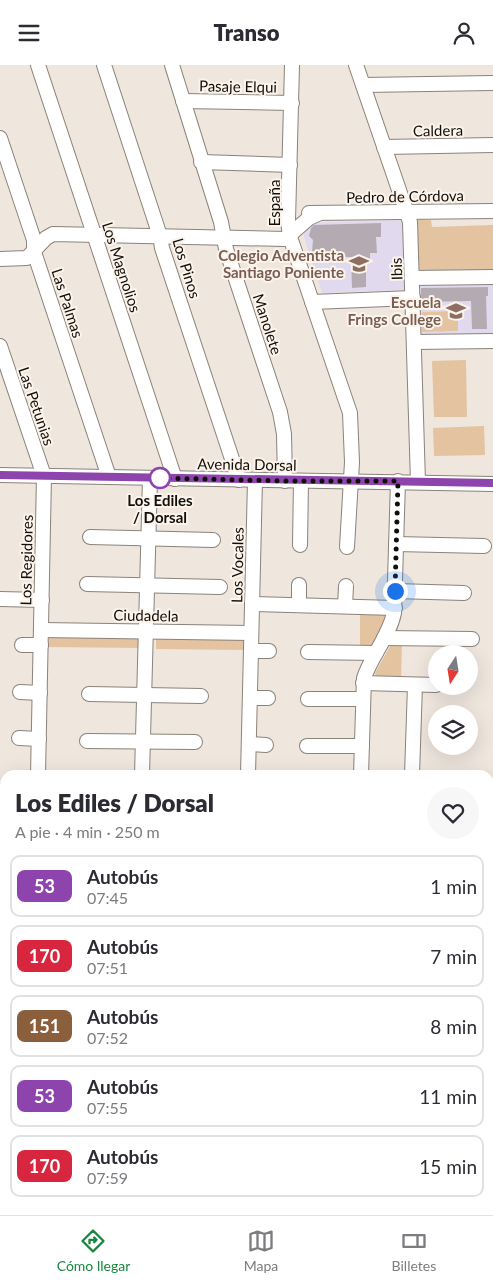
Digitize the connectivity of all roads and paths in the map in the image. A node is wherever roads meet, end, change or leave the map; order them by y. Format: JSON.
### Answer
{"nodes":[{"id":1,"x":38,"y":65,"type":"edge"},
{"id":2,"x":104,"y":65,"type":"edge"},
{"id":3,"x":172,"y":65,"type":"edge"},
{"id":4,"x":292,"y":65,"type":"edge"},
{"id":5,"x":356,"y":65,"type":"edge"},
{"id":6,"x":493,"y":83,"type":"edge"},
{"id":7,"x":363,"y":85,"type":"junction"},
{"id":8,"x":183,"y":101,"type":"junction"},
{"id":9,"x":292,"y":103,"type":"junction"},
{"id":10,"x":0,"y":138,"type":"edge"},
{"id":11,"x":493,"y":145,"type":"edge"},
{"id":12,"x":384,"y":147,"type":"junction"},
{"id":13,"x":201,"y":162,"type":"junction"},
{"id":14,"x":290,"y":165,"type":"junction"},
{"id":15,"x":493,"y":211,"type":"edge"},
{"id":16,"x":407,"y":212,"type":"junction"},
{"id":17,"x":318,"y":214,"type":"junction"},
{"id":18,"x":288,"y":221,"type":"junction"},
{"id":19,"x":95,"y":235,"type":"junction"},
{"id":20,"x":160,"y":236,"type":"junction"},
{"id":21,"x":290,"y":237,"type":"junction"},
{"id":22,"x":223,"y":238,"type":"junction"},
{"id":23,"x":266,"y":238,"type":"junction"},
{"id":24,"x":34,"y":252,"type":"junction"},
{"id":25,"x":0,"y":259,"type":"edge"},
{"id":26,"x":493,"y":277,"type":"edge"},
{"id":27,"x":412,"y":278,"type":"junction"},
{"id":28,"x":413,"y":298,"type":"junction"},
{"id":29,"x":312,"y":302,"type":"junction"},
{"id":30,"x":493,"y":341,"type":"edge"},
{"id":31,"x":414,"y":342,"type":"junction"},
{"id":32,"x":0,"y":346,"type":"edge"},
{"id":33,"x":0,"y":475,"type":"edge"},
{"id":34,"x":44,"y":476,"type":"junction"},
{"id":35,"x":109,"y":477,"type":"junction"},
{"id":36,"x":150,"y":478,"type":"junction"},
{"id":37,"x":175,"y":479,"type":"junction"},
{"id":38,"x":239,"y":480,"type":"junction"},
{"id":39,"x":350,"y":480,"type":"junction"},
{"id":40,"x":255,"y":481,"type":"junction"},
{"id":41,"x":286,"y":481,"type":"junction"},
{"id":42,"x":301,"y":481,"type":"junction"},
{"id":43,"x":398,"y":481,"type":"junction"},
{"id":44,"x":418,"y":482,"type":"junction"},
{"id":45,"x":493,"y":483,"type":"edge"},
{"id":46,"x":90,"y":537,"type":"dead end"},
{"id":47,"x":148,"y":538,"type":"junction"},
{"id":48,"x":213,"y":540,"type":"dead end"},
{"id":49,"x":396,"y":544,"type":"junction"},
{"id":50,"x":300,"y":545,"type":"dead end"},
{"id":51,"x":484,"y":546,"type":"dead end"},
{"id":52,"x":347,"y":547,"type":"dead end"},
{"id":53,"x":87,"y":584,"type":"dead end"},
{"id":54,"x":299,"y":585,"type":"dead end"},
{"id":55,"x":147,"y":586,"type":"junction"},
{"id":56,"x":346,"y":586,"type":"dead end"},
{"id":57,"x":220,"y":587,"type":"dead end"},
{"id":58,"x":395,"y":591,"type":"junction"},
{"id":59,"x":464,"y":593,"type":"dead end"},
{"id":60,"x":0,"y":599,"type":"edge"},
{"id":61,"x":42,"y":600,"type":"junction"},
{"id":62,"x":252,"y":604,"type":"junction"},
{"id":63,"x":299,"y":605,"type":"junction"},
{"id":64,"x":345,"y":607,"type":"junction"},
{"id":65,"x":395,"y":608,"type":"junction"},
{"id":66,"x":41,"y":630,"type":"junction"},
{"id":67,"x":146,"y":632,"type":"junction"},
{"id":68,"x":251,"y":633,"type":"junction"},
{"id":69,"x":384,"y":638,"type":"junction"},
{"id":70,"x":472,"y":639,"type":"dead end"},
{"id":71,"x":22,"y":645,"type":"dead end"},
{"id":72,"x":41,"y":645,"type":"junction"},
{"id":73,"x":251,"y":651,"type":"junction"},
{"id":74,"x":269,"y":651,"type":"dead end"},
{"id":75,"x":308,"y":652,"type":"dead end"},
{"id":76,"x":376,"y":653,"type":"junction"},
{"id":77,"x":363,"y":683,"type":"junction"},
{"id":78,"x":415,"y":685,"type":"junction"},
{"id":79,"x":428,"y":685,"type":"edge"},
{"id":80,"x":20,"y":692,"type":"dead end"},
{"id":81,"x":40,"y":693,"type":"junction"},
{"id":82,"x":89,"y":694,"type":"dead end"},
{"id":83,"x":144,"y":695,"type":"junction"},
{"id":84,"x":201,"y":696,"type":"dead end"},
{"id":85,"x":250,"y":698,"type":"junction"},
{"id":86,"x":268,"y":698,"type":"dead end"},
{"id":87,"x":308,"y":699,"type":"dead end"},
{"id":88,"x":362,"y":699,"type":"junction"},
{"id":89,"x":19,"y":738,"type":"dead end"},
{"id":90,"x":39,"y":739,"type":"junction"},
{"id":91,"x":87,"y":741,"type":"dead end"},
{"id":92,"x":143,"y":742,"type":"junction"},
{"id":93,"x":195,"y":742,"type":"dead end"},
{"id":94,"x":249,"y":744,"type":"junction"},
{"id":95,"x":266,"y":745,"type":"dead end"},
{"id":96,"x":307,"y":746,"type":"dead end"},
{"id":97,"x":362,"y":746,"type":"junction"},
{"id":98,"x":38,"y":770,"type":"edge"},
{"id":99,"x":142,"y":770,"type":"edge"},
{"id":100,"x":248,"y":770,"type":"edge"},
{"id":101,"x":361,"y":770,"type":"edge"},
{"id":102,"x":412,"y":770,"type":"edge"}],
"edges":[{"from":1,"to":19,"type":"street","name":"Los Magnolios"},
{"from":2,"to":20,"type":"street","name":"Los Pinos"},
{"from":3,"to":8,"type":"street","name":"Manolete"},
{"from":4,"to":9,"type":"street","name":"España"},
{"from":5,"to":7,"type":"street","name":"Ibis"},
{"from":6,"to":7,"type":"street"},
{"from":7,"to":12,"type":"street","name":"Ibis"},
{"from":8,"to":9,"type":"street","name":"Pasaje Elqui"},
{"from":8,"to":13,"type":"street","name":"Manolete"},
{"from":9,"to":14,"type":"street","name":"España"},
{"from":10,"to":24,"type":"street","name":"Las Palmas"},
{"from":11,"to":12,"type":"street","name":"Caldera"},
{"from":12,"to":16,"type":"street","name":"Ibis"},
{"from":13,"to":14,"type":"street"},
{"from":13,"to":22,"type":"street","name":"Manolete"},
{"from":14,"to":18,"type":"street","name":"España"},
{"from":15,"to":16,"type":"street","name":"Pedro de Córdova"},
{"from":16,"to":17,"type":"street","name":"Pedro de Córdova"},
{"from":16,"to":27,"type":"street","name":"Ibis"},
{"from":17,"to":18,"type":"street","name":"Pedro de Córdova"},
{"from":17,"to":21,"type":"street"},
{"from":18,"to":21,"type":"street","name":"España"},
{"from":18,"to":23,"type":"street","name":"Pedro de Córdova"},
{"from":19,"to":20,"type":"street"},
{"from":19,"to":24,"type":"street"},
{"from":19,"to":37,"type":"street","name":"Los Magnolios"},
{"from":20,"to":22,"type":"street"},
{"from":20,"to":38,"type":"street","name":"Los Pinos"},
{"from":21,"to":23,"type":"street"},
{"from":21,"to":29,"type":"street","name":"España"},
{"from":22,"to":23,"type":"street"},
{"from":22,"to":41,"type":"street","name":"Manolete"},
{"from":24,"to":25,"type":"street"},
{"from":24,"to":35,"type":"street","name":"Las Palmas"},
{"from":26,"to":27,"type":"street"},
{"from":27,"to":28,"type":"street","name":"Ibis"},
{"from":28,"to":29,"type":"street"},
{"from":28,"to":31,"type":"street","name":"Ibis"},
{"from":29,"to":39,"type":"street","name":"España"},
{"from":30,"to":31,"type":"street"},
{"from":31,"to":44,"type":"street","name":"Ibis"},
{"from":32,"to":34,"type":"street","name":"Las Petunias"},
{"from":33,"to":34,"type":"street","name":"Avenida Dorsal"},
{"from":34,"to":35,"type":"street","name":"Avenida Dorsal"},
{"from":34,"to":61,"type":"street","name":"Los Regidores"},
{"from":35,"to":36,"type":"street","name":"Avenida Dorsal"},
{"from":36,"to":37,"type":"street","name":"Avenida Dorsal"},
{"from":36,"to":47,"type":"street"},
{"from":37,"to":38,"type":"street","name":"Avenida Dorsal"},
{"from":38,"to":40,"type":"street","name":"Avenida Dorsal"},
{"from":39,"to":42,"type":"street","name":"Avenida Dorsal"},
{"from":39,"to":43,"type":"street","name":"Avenida Dorsal"},
{"from":39,"to":52,"type":"street","name":"España"},
{"from":40,"to":41,"type":"street","name":"Avenida Dorsal"},
{"from":40,"to":62,"type":"street","name":"Los Vocales"},
{"from":41,"to":42,"type":"street","name":"Avenida Dorsal"},
{"from":42,"to":50,"type":"street"},
{"from":43,"to":44,"type":"street","name":"Avenida Dorsal"},
{"from":43,"to":49,"type":"street"},
{"from":44,"to":45,"type":"street","name":"Avenida Dorsal"},
{"from":46,"to":47,"type":"street"},
{"from":47,"to":48,"type":"street"},
{"from":47,"to":55,"type":"street"},
{"from":49,"to":51,"type":"street"},
{"from":49,"to":58,"type":"street"},
{"from":53,"to":55,"type":"street"},
{"from":54,"to":63,"type":"street"},
{"from":55,"to":57,"type":"street"},
{"from":55,"to":67,"type":"street"},
{"from":56,"to":64,"type":"street"},
{"from":58,"to":59,"type":"street"},
{"from":58,"to":65,"type":"street"},
{"from":60,"to":61,"type":"street"},
{"from":61,"to":66,"type":"street","name":"Los Regidores"},
{"from":62,"to":63,"type":"street"},
{"from":62,"to":68,"type":"street","name":"Los Vocales"},
{"from":63,"to":64,"type":"street"},
{"from":64,"to":65,"type":"street"},
{"from":65,"to":69,"type":"street"},
{"from":66,"to":67,"type":"street","name":"Ciudadela"},
{"from":66,"to":72,"type":"street","name":"Los Regidores"},
{"from":67,"to":68,"type":"street","name":"Ciudadela"},
{"from":67,"to":83,"type":"street"},
{"from":68,"to":73,"type":"street","name":"Los Vocales"},
{"from":69,"to":70,"type":"street"},
{"from":69,"to":76,"type":"street"},
{"from":71,"to":72,"type":"street"},
{"from":72,"to":81,"type":"street","name":"Los Regidores"},
{"from":73,"to":74,"type":"street"},
{"from":73,"to":85,"type":"street","name":"Los Vocales"},
{"from":75,"to":76,"type":"street"},
{"from":76,"to":77,"type":"street"},
{"from":77,"to":78,"type":"street"},
{"from":77,"to":88,"type":"street"},
{"from":78,"to":79,"type":"street"},
{"from":78,"to":102,"type":"street"},
{"from":80,"to":81,"type":"street"},
{"from":81,"to":90,"type":"street","name":"Los Regidores"},
{"from":82,"to":83,"type":"street"},
{"from":83,"to":84,"type":"street"},
{"from":83,"to":92,"type":"street"},
{"from":85,"to":86,"type":"street"},
{"from":85,"to":94,"type":"street","name":"Los Vocales"},
{"from":87,"to":88,"type":"street"},
{"from":88,"to":97,"type":"street"},
{"from":89,"to":90,"type":"street"},
{"from":90,"to":98,"type":"street","name":"Los Regidores"},
{"from":91,"to":92,"type":"street"},
{"from":92,"to":93,"type":"street"},
{"from":92,"to":99,"type":"street"},
{"from":94,"to":95,"type":"street"},
{"from":94,"to":100,"type":"street","name":"Los Vocales"},
{"from":96,"to":97,"type":"street"},
{"from":97,"to":101,"type":"street"}]}
